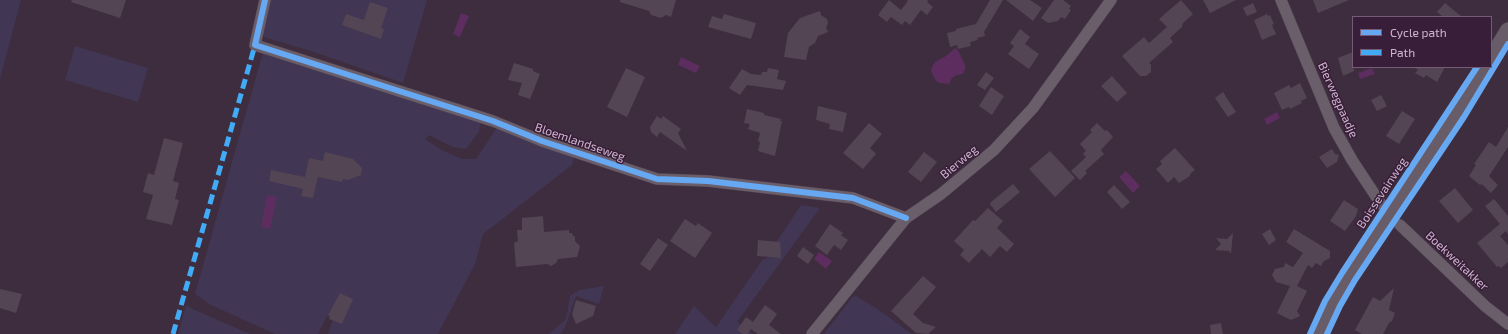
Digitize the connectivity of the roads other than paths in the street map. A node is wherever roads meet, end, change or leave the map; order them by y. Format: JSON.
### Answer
{"nodes":[{"id":1,"x":265,"y":0,"type":"edge"},
{"id":2,"x":1111,"y":0,"type":"edge"},
{"id":3,"x":1281,"y":0,"type":"edge"},
{"id":4,"x":1508,"y":30,"type":"edge"},
{"id":5,"x":1492,"y":56,"type":"edge"},
{"id":6,"x":1485,"y":68,"type":"edge"},
{"id":7,"x":1381,"y":204,"type":"dead end"},
{"id":8,"x":906,"y":218,"type":"junction"},
{"id":9,"x":1400,"y":226,"type":"dead end"},
{"id":10,"x":1508,"y":324,"type":"edge"},
{"id":11,"x":812,"y":334,"type":"edge"},
{"id":12,"x":1319,"y":334,"type":"edge"}],
"edges":[{"from":1,"to":8,"type":"street","name":"Bloemlandseweg"},
{"from":2,"to":8,"type":"street","name":"Bierweg"},
{"from":3,"to":7,"type":"street","name":"Bierwegpaadje"},
{"from":4,"to":5,"type":"main road"},
{"from":6,"to":12,"type":"main road"},
{"from":8,"to":11,"type":"street","name":"Bierweg"},
{"from":9,"to":10,"type":"street","name":"Boekweitakker"}]}
